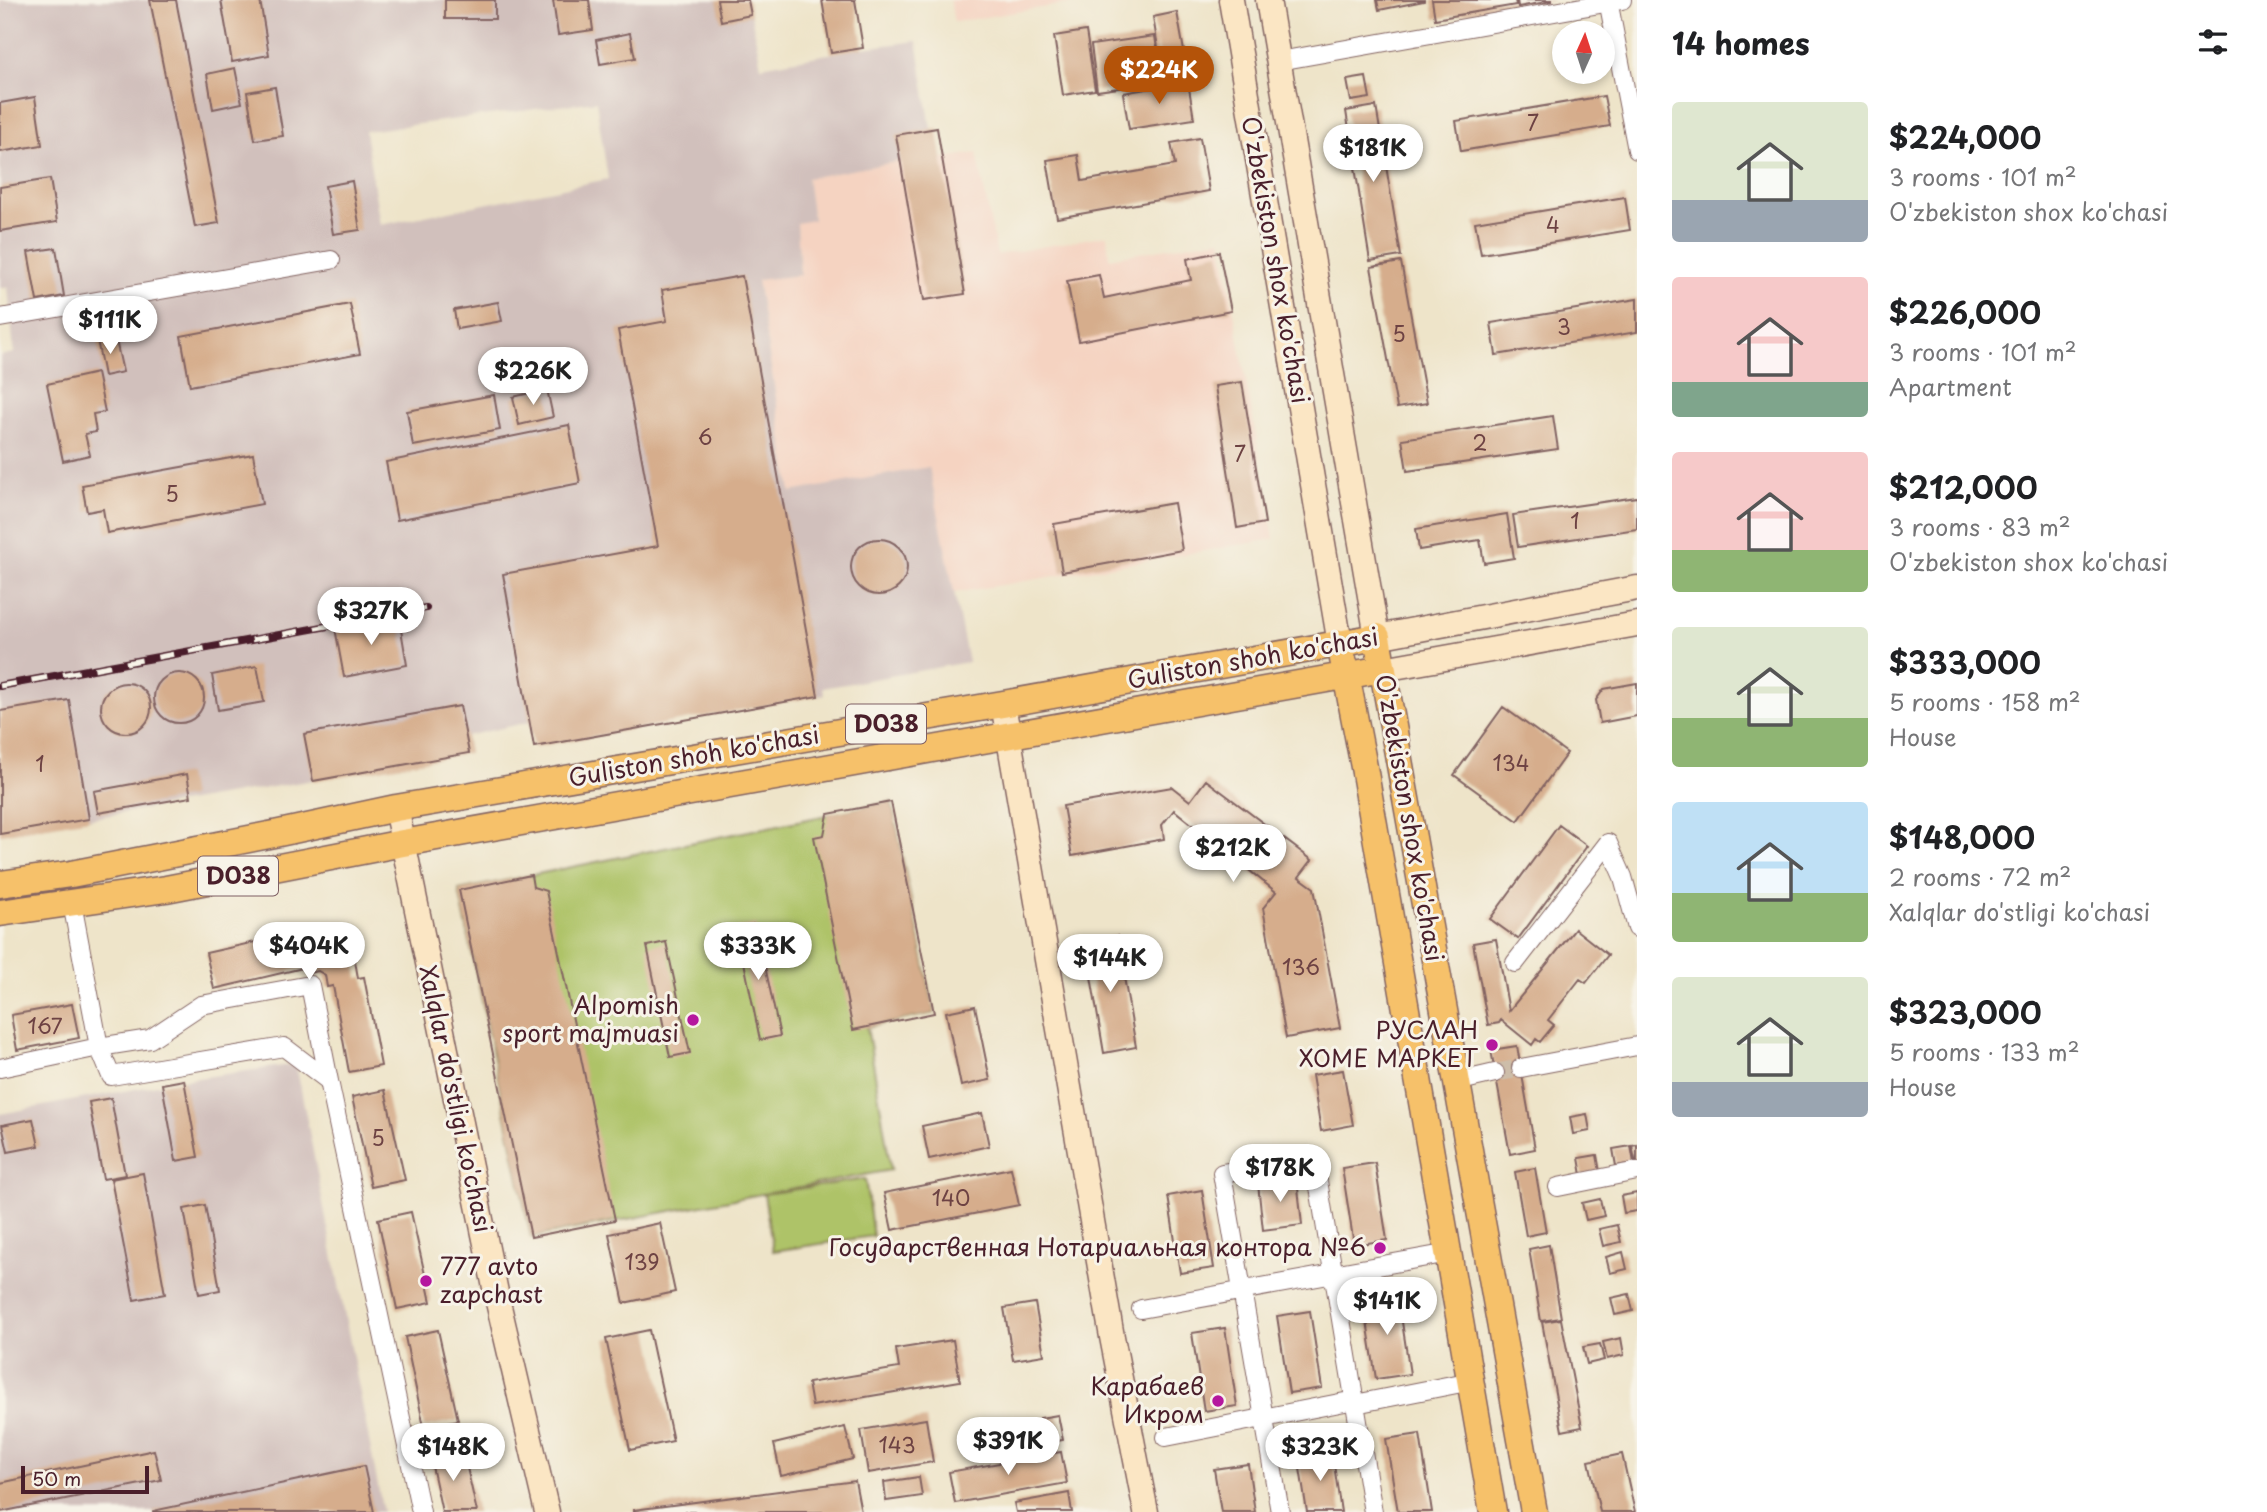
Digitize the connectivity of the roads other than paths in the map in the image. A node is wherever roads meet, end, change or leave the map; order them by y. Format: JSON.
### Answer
{"nodes":[{"id":1,"x":1231,"y":0,"type":"edge"},
{"id":2,"x":1268,"y":0,"type":"edge"},
{"id":3,"x":1613,"y":1,"type":"edge"},
{"id":4,"x":1279,"y":61,"type":"junction"},
{"id":5,"x":1637,"y":150,"type":"edge"},
{"id":6,"x":331,"y":260,"type":"dead end"},
{"id":7,"x":0,"y":318,"type":"edge"},
{"id":8,"x":1365,"y":576,"type":"junction"},
{"id":9,"x":1331,"y":581,"type":"junction"},
{"id":10,"x":1637,"y":588,"type":"edge"},
{"id":11,"x":1637,"y":624,"type":"edge"},
{"id":12,"x":1377,"y":637,"type":"junction"},
{"id":13,"x":1340,"y":644,"type":"junction"},
{"id":14,"x":1382,"y":669,"type":"junction"},
{"id":15,"x":1346,"y":676,"type":"junction"},
{"id":16,"x":1003,"y":704,"type":"junction"},
{"id":17,"x":1393,"y":726,"type":"junction"},
{"id":18,"x":1357,"y":732,"type":"junction"},
{"id":19,"x":1010,"y":736,"type":"junction"},
{"id":20,"x":396,"y":808,"type":"junction"},
{"id":21,"x":403,"y":843,"type":"junction"},
{"id":22,"x":0,"y":864,"type":"edge"},
{"id":23,"x":0,"y":875,"type":"edge"},
{"id":24,"x":0,"y":884,"type":"edge"},
{"id":25,"x":72,"y":903,"type":"junction"},
{"id":26,"x":0,"y":912,"type":"edge"},
{"id":27,"x":1637,"y":928,"type":"edge"},
{"id":28,"x":1515,"y":963,"type":"dead end"},
{"id":29,"x":99,"y":1047,"type":"junction"},
{"id":30,"x":1637,"y":1048,"type":"edge"},
{"id":31,"x":0,"y":1068,"type":"edge"},
{"id":32,"x":1521,"y":1068,"type":"tunnel mouth"},
{"id":33,"x":1495,"y":1073,"type":"tunnel mouth"},
{"id":34,"x":329,"y":1081,"type":"junction"},
{"id":35,"x":1456,"y":1082,"type":"junction"},
{"id":36,"x":1637,"y":1171,"type":"edge"},
{"id":37,"x":1558,"y":1187,"type":"dead end"},
{"id":38,"x":1449,"y":1253,"type":"junction"},
{"id":39,"x":1334,"y":1274,"type":"junction"},
{"id":40,"x":1242,"y":1291,"type":"junction"},
{"id":41,"x":1142,"y":1309,"type":"dead end"},
{"id":42,"x":1472,"y":1381,"type":"junction"},
{"id":43,"x":1355,"y":1402,"type":"junction"},
{"id":44,"x":1264,"y":1418,"type":"junction"},
{"id":45,"x":1166,"y":1437,"type":"dead end"},
{"id":46,"x":421,"y":1512,"type":"edge"},
{"id":47,"x":547,"y":1512,"type":"edge"},
{"id":48,"x":1146,"y":1512,"type":"edge"},
{"id":49,"x":1280,"y":1512,"type":"edge"},
{"id":50,"x":1373,"y":1512,"type":"edge"},
{"id":51,"x":1493,"y":1512,"type":"edge"},
{"id":52,"x":1534,"y":1512,"type":"edge"}],
"edges":[{"from":1,"to":9,"type":"main road","name":"O'zbekiston shox ko'chasi"},
{"from":2,"to":4,"type":"main road","name":"O'zbekiston shox ko'chasi"},
{"from":3,"to":4,"type":"street"},
{"from":3,"to":5,"type":"street"},
{"from":4,"to":8,"type":"main road","name":"O'zbekiston shox ko'chasi"},
{"from":6,"to":7,"type":"street"},
{"from":8,"to":9,"type":"main road"},
{"from":8,"to":12,"type":"main road","name":"O'zbekiston shox ko'chasi"},
{"from":9,"to":13,"type":"main road","name":"O'zbekiston shox ko'chasi"},
{"from":10,"to":12,"type":"main road","name":"Guliston shoh ko'chasi"},
{"from":11,"to":14,"type":"main road","name":"Guliston shoh ko'chasi"},
{"from":12,"to":13,"type":"main road","name":"Guliston shoh ko'chasi","number":"D038"},
{"from":12,"to":14,"type":"main road","name":"O'zbekiston shox ko'chasi"},
{"from":13,"to":15,"type":"main road","name":"O'zbekiston shox ko'chasi"},
{"from":13,"to":16,"type":"main road","name":"Guliston shoh ko'chasi","number":"D038"},
{"from":14,"to":15,"type":"main road","name":"Guliston shoh ko'chasi","number":"D038"},
{"from":14,"to":17,"type":"main road","name":"O'zbekiston shox ko'chasi"},
{"from":15,"to":18,"type":"main road","name":"O'zbekiston shox ko'chasi"},
{"from":15,"to":19,"type":"main road","name":"Guliston shoh ko'chasi","number":"D038"},
{"from":16,"to":19,"type":"main road"},
{"from":16,"to":20,"type":"main road","name":"Guliston shoh ko'chasi","number":"D038"},
{"from":17,"to":18,"type":"main road"},
{"from":17,"to":35,"type":"main road","name":"O'zbekiston shox ko'chasi"},
{"from":18,"to":38,"type":"main road","name":"O'zbekiston shox ko'chasi"},
{"from":19,"to":21,"type":"main road","name":"Guliston shoh ko'chasi","number":"D038"},
{"from":19,"to":48,"type":"main road"},
{"from":20,"to":21,"type":"main road","name":"Xalqlar do'stligi ko'chasi"},
{"from":20,"to":24,"type":"main road","name":"Guliston shoh ko'chasi","number":"D038"},
{"from":21,"to":25,"type":"main road","name":"Guliston shoh ko'chasi","number":"D038"},
{"from":21,"to":47,"type":"main road","name":"Xalqlar do'stligi ko'chasi"},
{"from":22,"to":23,"type":"street"},
{"from":25,"to":26,"type":"main road","name":"Guliston shoh ko'chasi","number":"D038"},
{"from":25,"to":29,"type":"street"},
{"from":27,"to":28,"type":"street"},
{"from":29,"to":31,"type":"street"},
{"from":29,"to":34,"type":"street"},
{"from":29,"to":34,"type":"street"},
{"from":30,"to":32,"type":"street"},
{"from":33,"to":35,"type":"street"},
{"from":34,"to":46,"type":"street"},
{"from":35,"to":52,"type":"main road","name":"O'zbekiston shox ko'chasi"},
{"from":36,"to":37,"type":"street"},
{"from":38,"to":39,"type":"street"},
{"from":38,"to":42,"type":"main road","name":"O'zbekiston shox ko'chasi"},
{"from":39,"to":40,"type":"street"},
{"from":39,"to":40,"type":"street"},
{"from":39,"to":43,"type":"street"},
{"from":40,"to":41,"type":"street"},
{"from":40,"to":44,"type":"street"},
{"from":42,"to":43,"type":"street"},
{"from":42,"to":51,"type":"main road","name":"O'zbekiston shox ko'chasi"},
{"from":43,"to":44,"type":"street"},
{"from":43,"to":50,"type":"street"},
{"from":44,"to":45,"type":"street"},
{"from":44,"to":49,"type":"street"}]}
